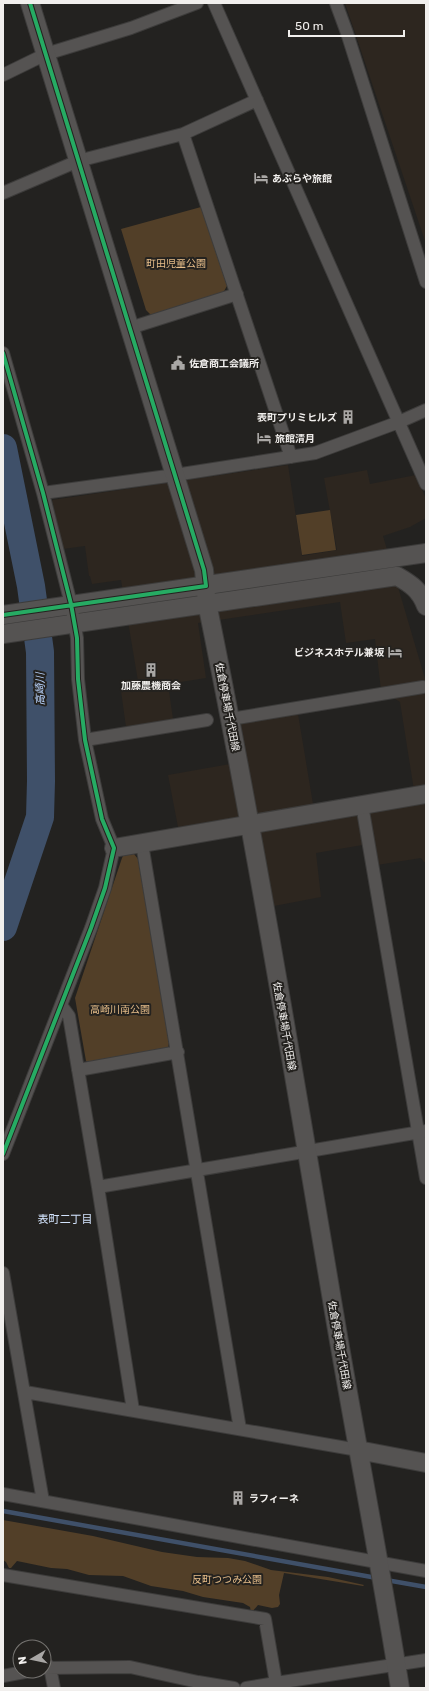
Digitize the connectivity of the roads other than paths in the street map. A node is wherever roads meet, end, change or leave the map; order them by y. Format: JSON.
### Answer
{"nodes":[{"id":1,"x":30,"y":3,"type":"edge"},
{"id":2,"x":197,"y":3,"type":"edge"},
{"id":3,"x":214,"y":3,"type":"edge"},
{"id":4,"x":336,"y":3,"type":"edge"},
{"id":5,"x":46,"y":54,"type":"junction"},
{"id":6,"x":3,"y":75,"type":"edge"},
{"id":7,"x":256,"y":100,"type":"junction"},
{"id":8,"x":183,"y":134,"type":"junction"},
{"id":9,"x":78,"y":161,"type":"junction"},
{"id":10,"x":3,"y":193,"type":"edge"},
{"id":11,"x":426,"y":282,"type":"edge"},
{"id":12,"x":237,"y":294,"type":"junction"},
{"id":13,"x":130,"y":328,"type":"junction"},
{"id":14,"x":3,"y":353,"type":"edge"},
{"id":15,"x":426,"y":410,"type":"edge"},
{"id":16,"x":398,"y":422,"type":"junction"},
{"id":17,"x":291,"y":457,"type":"junction"},
{"id":18,"x":175,"y":475,"type":"junction"},
{"id":19,"x":426,"y":484,"type":"edge"},
{"id":20,"x":43,"y":493,"type":"junction"},
{"id":21,"x":426,"y":553,"type":"edge"},
{"id":22,"x":207,"y":594,"type":"junction"},
{"id":23,"x":71,"y":604,"type":"junction"},
{"id":24,"x":426,"y":606,"type":"edge"},
{"id":25,"x":3,"y":615,"type":"edge"},
{"id":26,"x":75,"y":623,"type":"junction"},
{"id":27,"x":3,"y":634,"type":"edge"},
{"id":28,"x":424,"y":687,"type":"dead end"},
{"id":29,"x":231,"y":718,"type":"junction"},
{"id":30,"x":207,"y":720,"type":"dead end"},
{"id":31,"x":85,"y":740,"type":"junction"},
{"id":32,"x":426,"y":794,"type":"edge"},
{"id":33,"x":362,"y":805,"type":"junction"},
{"id":34,"x":251,"y":826,"type":"junction"},
{"id":35,"x":142,"y":844,"type":"junction"},
{"id":36,"x":114,"y":848,"type":"junction"},
{"id":37,"x":61,"y":1005,"type":"junction"},
{"id":38,"x":178,"y":1052,"type":"junction"},
{"id":39,"x":78,"y":1070,"type":"junction"},
{"id":40,"x":422,"y":1132,"type":"edge"},
{"id":41,"x":307,"y":1151,"type":"junction"},
{"id":42,"x":3,"y":1154,"type":"edge"},
{"id":43,"x":197,"y":1169,"type":"junction"},
{"id":44,"x":426,"y":1178,"type":"edge"},
{"id":45,"x":98,"y":1187,"type":"junction"},
{"id":46,"x":3,"y":1273,"type":"edge"},
{"id":47,"x":25,"y":1392,"type":"junction"},
{"id":48,"x":133,"y":1410,"type":"junction"},
{"id":49,"x":240,"y":1429,"type":"junction"},
{"id":50,"x":358,"y":1450,"type":"junction"},
{"id":51,"x":426,"y":1463,"type":"edge"},
{"id":52,"x":3,"y":1494,"type":"edge"},
{"id":53,"x":43,"y":1501,"type":"junction"},
{"id":54,"x":380,"y":1562,"type":"junction"},
{"id":55,"x":426,"y":1571,"type":"edge"},
{"id":56,"x":3,"y":1575,"type":"edge"},
{"id":57,"x":426,"y":1660,"type":"edge"},
{"id":58,"x":396,"y":1665,"type":"junction"},
{"id":59,"x":52,"y":1668,"type":"edge"},
{"id":60,"x":196,"y":1685,"type":"edge"},
{"id":61,"x":276,"y":1686,"type":"edge"},
{"id":62,"x":234,"y":1688,"type":"edge"},
{"id":63,"x":246,"y":1688,"type":"edge"},
{"id":64,"x":400,"y":1688,"type":"edge"}],
"edges":[{"from":1,"to":5,"type":"main road","name":"佐倉停車場千代田線"},
{"from":2,"to":5,"type":"street"},
{"from":3,"to":7,"type":"street"},
{"from":4,"to":11,"type":"street"},
{"from":5,"to":6,"type":"street"},
{"from":5,"to":9,"type":"main road","name":"佐倉停車場千代田線"},
{"from":7,"to":8,"type":"street"},
{"from":7,"to":16,"type":"street"},
{"from":8,"to":9,"type":"street"},
{"from":8,"to":12,"type":"street"},
{"from":9,"to":10,"type":"street"},
{"from":9,"to":13,"type":"main road","name":"佐倉停車場千代田線"},
{"from":12,"to":13,"type":"street"},
{"from":12,"to":17,"type":"street"},
{"from":13,"to":18,"type":"main road","name":"佐倉停車場千代田線"},
{"from":14,"to":20,"type":"street"},
{"from":15,"to":16,"type":"street"},
{"from":16,"to":17,"type":"street"},
{"from":16,"to":19,"type":"street"},
{"from":17,"to":18,"type":"street"},
{"from":18,"to":20,"type":"street"},
{"from":18,"to":22,"type":"main road","name":"佐倉停車場千代田線"},
{"from":20,"to":23,"type":"street"},
{"from":21,"to":22,"type":"main road"},
{"from":22,"to":23,"type":"main road"},
{"from":22,"to":24,"type":"main road"},
{"from":22,"to":26,"type":"main road"},
{"from":22,"to":29,"type":"main road","name":"佐倉停車場千代田線"},
{"from":23,"to":25,"type":"main road"},
{"from":23,"to":26,"type":"street"},
{"from":26,"to":27,"type":"main road"},
{"from":26,"to":31,"type":"street"},
{"from":28,"to":29,"type":"street"},
{"from":29,"to":34,"type":"main road","name":"佐倉停車場千代田線"},
{"from":30,"to":31,"type":"street"},
{"from":31,"to":36,"type":"street"},
{"from":32,"to":33,"type":"main road"},
{"from":33,"to":34,"type":"main road"},
{"from":33,"to":40,"type":"street"},
{"from":34,"to":35,"type":"main road"},
{"from":34,"to":41,"type":"main road","name":"佐倉停車場千代田線"},
{"from":35,"to":36,"type":"main road"},
{"from":35,"to":38,"type":"street"},
{"from":36,"to":37,"type":"street"},
{"from":37,"to":39,"type":"street"},
{"from":37,"to":42,"type":"street"},
{"from":38,"to":39,"type":"street"},
{"from":38,"to":43,"type":"street"},
{"from":39,"to":45,"type":"street"},
{"from":40,"to":41,"type":"street"},
{"from":40,"to":44,"type":"street"},
{"from":41,"to":43,"type":"street"},
{"from":41,"to":50,"type":"main road","name":"佐倉停車場千代田線"},
{"from":43,"to":45,"type":"street"},
{"from":43,"to":49,"type":"street"},
{"from":45,"to":48,"type":"street"},
{"from":46,"to":47,"type":"street"},
{"from":47,"to":48,"type":"street"},
{"from":47,"to":53,"type":"street"},
{"from":48,"to":49,"type":"street"},
{"from":49,"to":50,"type":"street"},
{"from":50,"to":51,"type":"main road"},
{"from":50,"to":54,"type":"main road","name":"佐倉停車場千代田線"},
{"from":52,"to":53,"type":"street"},
{"from":53,"to":54,"type":"street"},
{"from":54,"to":55,"type":"street"},
{"from":54,"to":58,"type":"main road","name":"佐倉停車場千代田線"},
{"from":56,"to":61,"type":"street"},
{"from":57,"to":58,"type":"street"},
{"from":58,"to":61,"type":"street"},
{"from":58,"to":64,"type":"main road","name":"佐倉停車場千代田線"},
{"from":59,"to":60,"type":"street"},
{"from":60,"to":62,"type":"street"},
{"from":61,"to":63,"type":"street"}]}
